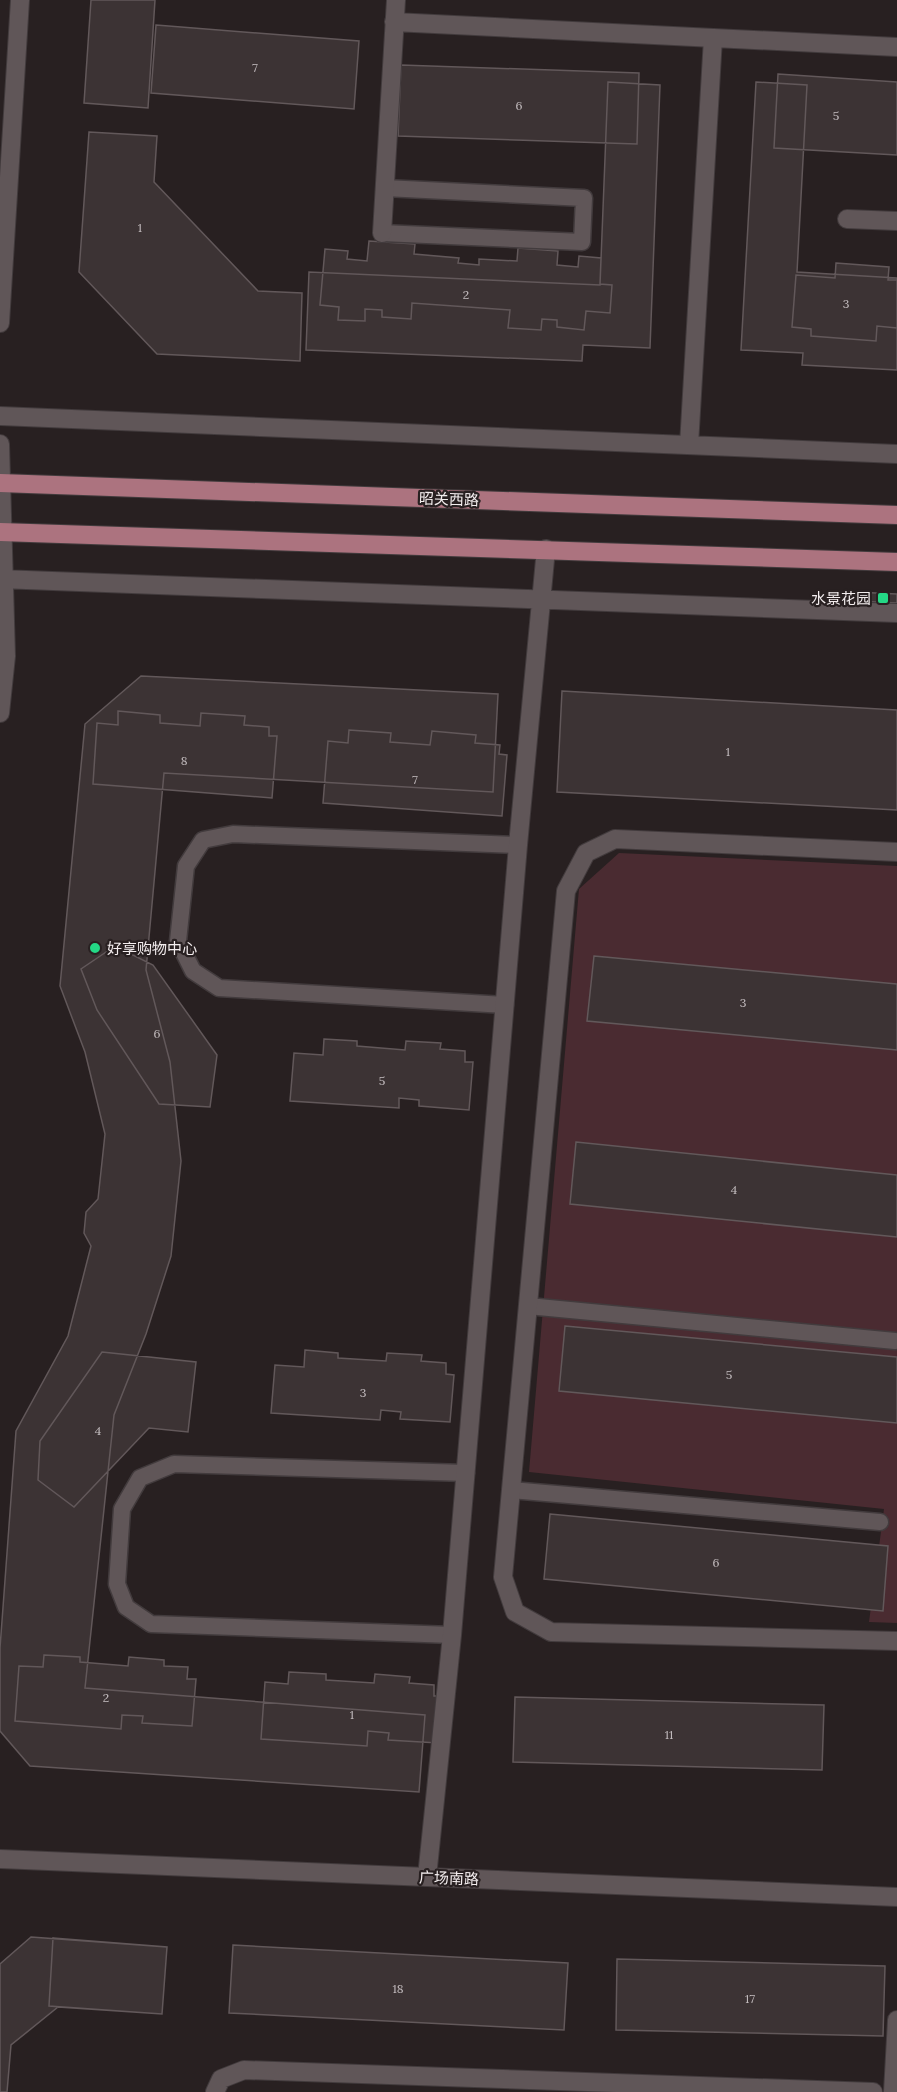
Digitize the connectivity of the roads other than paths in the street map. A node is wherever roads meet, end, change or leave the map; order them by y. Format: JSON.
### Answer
{"nodes":[{"id":1,"x":20,"y":0,"type":"edge"},
{"id":2,"x":396,"y":0,"type":"edge"},
{"id":3,"x":394,"y":22,"type":"junction"},
{"id":4,"x":713,"y":38,"type":"junction"},
{"id":5,"x":897,"y":47,"type":"edge"},
{"id":6,"x":385,"y":188,"type":"junction"},
{"id":7,"x":847,"y":219,"type":"dead end"},
{"id":8,"x":897,"y":221,"type":"edge"},
{"id":9,"x":382,"y":233,"type":"joint"},
{"id":10,"x":0,"y":322,"type":"edge"},
{"id":11,"x":0,"y":416,"type":"edge"},
{"id":12,"x":0,"y":444,"type":"edge"},
{"id":13,"x":689,"y":445,"type":"junction"},
{"id":14,"x":897,"y":454,"type":"edge"},
{"id":15,"x":1,"y":483,"type":"edge"},
{"id":16,"x":897,"y":515,"type":"edge"},
{"id":17,"x":1,"y":532,"type":"edge"},
{"id":18,"x":546,"y":549,"type":"junction"},
{"id":19,"x":897,"y":562,"type":"edge"},
{"id":20,"x":2,"y":579,"type":"edge"},
{"id":21,"x":541,"y":600,"type":"junction"},
{"id":22,"x":897,"y":613,"type":"edge"},
{"id":23,"x":0,"y":713,"type":"edge"},
{"id":24,"x":518,"y":844,"type":"junction"},
{"id":25,"x":897,"y":852,"type":"edge"},
{"id":26,"x":505,"y":1005,"type":"junction"},
{"id":27,"x":528,"y":1306,"type":"junction"},
{"id":28,"x":895,"y":1341,"type":"dead end"},
{"id":29,"x":466,"y":1473,"type":"junction"},
{"id":30,"x":511,"y":1490,"type":"junction"},
{"id":31,"x":880,"y":1522,"type":"dead end"},
{"id":32,"x":452,"y":1635,"type":"junction"},
{"id":33,"x":897,"y":1641,"type":"edge"},
{"id":34,"x":0,"y":1859,"type":"edge"},
{"id":35,"x":427,"y":1877,"type":"junction"},
{"id":36,"x":897,"y":1898,"type":"edge"},
{"id":37,"x":897,"y":2020,"type":"edge"},
{"id":38,"x":215,"y":2092,"type":"edge"},
{"id":39,"x":873,"y":2092,"type":"edge"},
{"id":40,"x":893,"y":2092,"type":"edge"}],
"edges":[{"from":1,"to":10,"type":"street"},
{"from":2,"to":3,"type":"street"},
{"from":3,"to":4,"type":"street"},
{"from":3,"to":6,"type":"street"},
{"from":4,"to":5,"type":"street"},
{"from":4,"to":13,"type":"street"},
{"from":6,"to":9,"type":"street"},
{"from":6,"to":9,"type":"lane"},
{"from":7,"to":8,"type":"street"},
{"from":11,"to":13,"type":"street"},
{"from":12,"to":15,"type":"street"},
{"from":13,"to":14,"type":"street"},
{"from":15,"to":16,"type":"main road","name":"昭关西路"},
{"from":15,"to":17,"type":"street"},
{"from":17,"to":18,"type":"main road"},
{"from":17,"to":20,"type":"street"},
{"from":18,"to":19,"type":"main road"},
{"from":18,"to":21,"type":"street"},
{"from":20,"to":21,"type":"street"},
{"from":20,"to":23,"type":"street"},
{"from":21,"to":22,"type":"street"},
{"from":21,"to":24,"type":"street"},
{"from":24,"to":26,"type":"street"},
{"from":24,"to":26,"type":"lane"},
{"from":25,"to":27,"type":"street"},
{"from":26,"to":29,"type":"street"},
{"from":27,"to":28,"type":"lane"},
{"from":27,"to":30,"type":"street"},
{"from":29,"to":32,"type":"street"},
{"from":29,"to":32,"type":"lane"},
{"from":30,"to":31,"type":"lane"},
{"from":30,"to":33,"type":"street"},
{"from":32,"to":35,"type":"street"},
{"from":34,"to":35,"type":"street","name":"广场南路"},
{"from":35,"to":36,"type":"street","name":"广场南路"},
{"from":37,"to":40,"type":"street"},
{"from":38,"to":39,"type":"street"}]}
